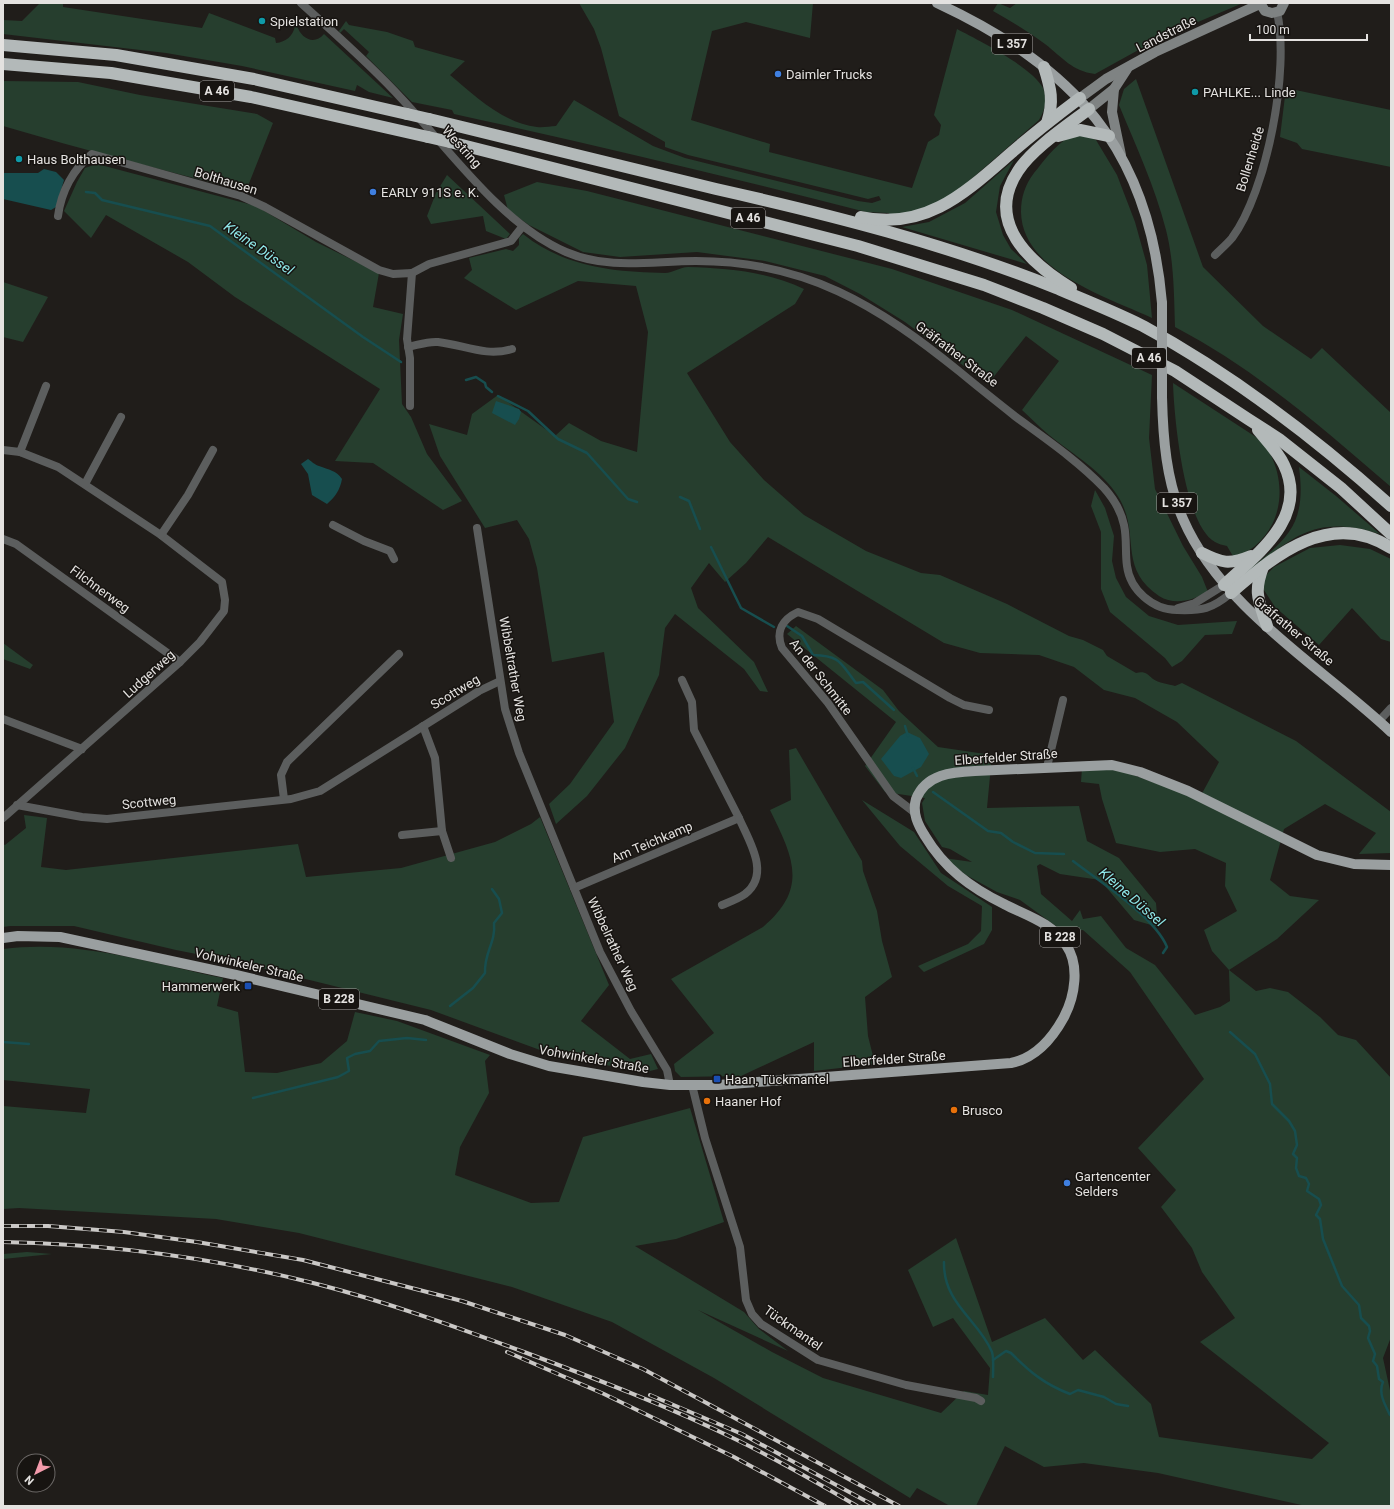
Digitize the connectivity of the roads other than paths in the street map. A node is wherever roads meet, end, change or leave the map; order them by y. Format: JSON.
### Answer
{"nodes":[{"id":1,"x":301,"y":3,"type":"edge"},
{"id":2,"x":937,"y":3,"type":"edge"},
{"id":3,"x":1284,"y":3,"type":"edge"},
{"id":4,"x":1260,"y":4,"type":"edge"},
{"id":5,"x":1277,"y":12,"type":"junction"},
{"id":6,"x":3,"y":45,"type":"edge"},
{"id":7,"x":3,"y":64,"type":"edge"},
{"id":8,"x":1044,"y":67,"type":"junction"},
{"id":9,"x":1129,"y":68,"type":"junction"},
{"id":10,"x":1114,"y":89,"type":"junction"},
{"id":11,"x":1080,"y":98,"type":"junction"},
{"id":12,"x":1089,"y":109,"type":"junction"},
{"id":13,"x":1047,"y":123,"type":"junction"},
{"id":14,"x":1109,"y":136,"type":"junction"},
{"id":15,"x":1053,"y":137,"type":"junction"},
{"id":16,"x":1121,"y":155,"type":"junction"},
{"id":17,"x":790,"y":206,"type":"junction"},
{"id":18,"x":58,"y":216,"type":"dead end"},
{"id":19,"x":522,"y":227,"type":"junction"},
{"id":20,"x":1215,"y":255,"type":"dead end"},
{"id":21,"x":629,"y":264,"type":"joint"},
{"id":22,"x":412,"y":273,"type":"junction"},
{"id":23,"x":1101,"y":306,"type":"junction"},
{"id":24,"x":408,"y":347,"type":"junction"},
{"id":25,"x":512,"y":349,"type":"dead end"},
{"id":26,"x":46,"y":386,"type":"dead end"},
{"id":27,"x":410,"y":406,"type":"dead end"},
{"id":28,"x":121,"y":417,"type":"dead end"},
{"id":29,"x":1248,"y":419,"type":"junction"},
{"id":30,"x":3,"y":450,"type":"edge"},
{"id":31,"x":213,"y":450,"type":"dead end"},
{"id":32,"x":20,"y":452,"type":"junction"},
{"id":33,"x":85,"y":484,"type":"junction"},
{"id":34,"x":1391,"y":506,"type":"edge"},
{"id":35,"x":333,"y":525,"type":"dead end"},
{"id":36,"x":477,"y":528,"type":"dead end"},
{"id":37,"x":1391,"y":534,"type":"edge"},
{"id":38,"x":161,"y":535,"type":"junction"},
{"id":39,"x":3,"y":539,"type":"edge"},
{"id":40,"x":1391,"y":548,"type":"edge"},
{"id":41,"x":1202,"y":553,"type":"junction"},
{"id":42,"x":1255,"y":554,"type":"junction"},
{"id":43,"x":394,"y":559,"type":"dead end"},
{"id":44,"x":1263,"y":567,"type":"junction"},
{"id":45,"x":1228,"y":589,"type":"junction"},
{"id":46,"x":1170,"y":610,"type":"junction"},
{"id":47,"x":1267,"y":626,"type":"junction"},
{"id":48,"x":399,"y":654,"type":"dead end"},
{"id":49,"x":180,"y":662,"type":"junction"},
{"id":50,"x":682,"y":680,"type":"dead end"},
{"id":51,"x":500,"y":681,"type":"junction"},
{"id":52,"x":1063,"y":700,"type":"dead end"},
{"id":53,"x":1390,"y":709,"type":"edge"},
{"id":54,"x":989,"y":710,"type":"dead end"},
{"id":55,"x":3,"y":719,"type":"edge"},
{"id":56,"x":1379,"y":721,"type":"junction"},
{"id":57,"x":423,"y":726,"type":"junction"},
{"id":58,"x":1391,"y":732,"type":"edge"},
{"id":59,"x":82,"y":749,"type":"junction"},
{"id":60,"x":1047,"y":767,"type":"junction"},
{"id":61,"x":284,"y":800,"type":"junction"},
{"id":62,"x":17,"y":805,"type":"junction"},
{"id":63,"x":542,"y":809,"type":"joint"},
{"id":64,"x":914,"y":812,"type":"junction"},
{"id":65,"x":3,"y":818,"type":"edge"},
{"id":66,"x":739,"y":818,"type":"junction"},
{"id":67,"x":442,"y":831,"type":"junction"},
{"id":68,"x":402,"y":835,"type":"dead end"},
{"id":69,"x":451,"y":858,"type":"dead end"},
{"id":70,"x":1391,"y":865,"type":"edge"},
{"id":71,"x":574,"y":888,"type":"junction"},
{"id":72,"x":722,"y":905,"type":"dead end"},
{"id":73,"x":3,"y":938,"type":"edge"},
{"id":74,"x":670,"y":1085,"type":"junction"},
{"id":75,"x":692,"y":1085,"type":"junction"},
{"id":76,"x":981,"y":1401,"type":"dead end"}],
"edges":[{"from":1,"to":19,"type":"street","name":"Westring"},
{"from":2,"to":8,"type":"main road","number":"L 357"},
{"from":3,"to":5,"type":"main road"},
{"from":4,"to":5,"type":"main road"},
{"from":4,"to":9,"type":"main road","name":"Landstraße"},
{"from":5,"to":20,"type":"street","name":"Bollenheide"},
{"from":6,"to":17,"type":"highway","number":"A 46","bridge":true},
{"from":7,"to":29,"type":"highway","number":"A 46","bridge":true},
{"from":8,"to":11,"type":"main road","number":"L 357"},
{"from":8,"to":13,"type":"highway"},
{"from":9,"to":10,"type":"main road","name":"Landstraße"},
{"from":9,"to":11,"type":"main road","name":"Landstraße"},
{"from":10,"to":12,"type":"main road","name":"Landstraße"},
{"from":10,"to":16,"type":"main road"},
{"from":11,"to":12,"type":"main road","number":"L 357"},
{"from":11,"to":13,"type":"highway"},
{"from":12,"to":14,"type":"main road","number":"L 357"},
{"from":12,"to":15,"type":"highway"},
{"from":13,"to":17,"type":"highway"},
{"from":14,"to":15,"type":"highway"},
{"from":14,"to":16,"type":"main road","number":"L 357"},
{"from":15,"to":23,"type":"highway"},
{"from":16,"to":41,"type":"main road","number":"L 357","bridge":true},
{"from":17,"to":23,"type":"highway","number":"A 46"},
{"from":18,"to":22,"type":"street","name":"Bolthausen"},
{"from":19,"to":21,"type":"street","name":"Westring"},
{"from":19,"to":22,"type":"street"},
{"from":21,"to":46,"type":"street","name":"Gräfrather Straße"},
{"from":22,"to":24,"type":"street"},
{"from":23,"to":34,"type":"highway","number":"A 46"},
{"from":24,"to":25,"type":"street"},
{"from":24,"to":27,"type":"street"},
{"from":26,"to":32,"type":"street"},
{"from":28,"to":33,"type":"street"},
{"from":29,"to":37,"type":"highway","number":"A 46"},
{"from":29,"to":42,"type":"highway"},
{"from":30,"to":32,"type":"street","name":"Ludgerweg"},
{"from":31,"to":38,"type":"street"},
{"from":32,"to":33,"type":"street","name":"Ludgerweg"},
{"from":33,"to":38,"type":"street","name":"Ludgerweg"},
{"from":35,"to":43,"type":"street"},
{"from":36,"to":51,"type":"street","name":"Wibbeltrather Weg"},
{"from":38,"to":49,"type":"street","name":"Ludgerweg"},
{"from":39,"to":49,"type":"street","name":"Filchnerweg"},
{"from":40,"to":44,"type":"highway"},
{"from":41,"to":42,"type":"highway"},
{"from":41,"to":45,"type":"main road","number":"L 357"},
{"from":42,"to":45,"type":"highway"},
{"from":44,"to":45,"type":"highway"},
{"from":44,"to":47,"type":"highway"},
{"from":45,"to":46,"type":"street"},
{"from":45,"to":46,"type":"street","name":"Gräfrather Straße"},
{"from":45,"to":47,"type":"main road","name":"Gräfrather Straße","number":"L 357"},
{"from":47,"to":56,"type":"main road","name":"Gräfrather Straße","number":"L 357"},
{"from":48,"to":61,"type":"street"},
{"from":49,"to":59,"type":"street","name":"Ludgerweg"},
{"from":50,"to":66,"type":"street"},
{"from":51,"to":57,"type":"street","name":"Scottweg"},
{"from":51,"to":63,"type":"street","name":"Wibbeltrather Weg"},
{"from":52,"to":60,"type":"street"},
{"from":53,"to":56,"type":"street"},
{"from":54,"to":64,"type":"street","name":"An der Schmitte"},
{"from":55,"to":59,"type":"street"},
{"from":56,"to":58,"type":"main road","name":"Gräfrather Straße","number":"L 357"},
{"from":57,"to":61,"type":"street","name":"Scottweg"},
{"from":57,"to":67,"type":"street","name":"Scottweg"},
{"from":59,"to":62,"type":"street","name":"Ludgerweg"},
{"from":60,"to":64,"type":"main road","name":"Elberfelder Straße"},
{"from":60,"to":70,"type":"main road","name":"Elberfelder Straße"},
{"from":61,"to":62,"type":"street","name":"Scottweg"},
{"from":62,"to":65,"type":"street","name":"Ludgerweg"},
{"from":63,"to":71,"type":"street","name":"Wibbelrather Weg"},
{"from":64,"to":75,"type":"main road","name":"Elberfelder Straße","number":"B 228"},
{"from":66,"to":71,"type":"street","name":"Am Teichkamp"},
{"from":66,"to":72,"type":"street"},
{"from":67,"to":68,"type":"street"},
{"from":67,"to":69,"type":"street","name":"Scottweg"},
{"from":71,"to":74,"type":"street","name":"Wibbelrather Weg"},
{"from":73,"to":74,"type":"main road","name":"Vohwinkeler Straße","number":"B 228"},
{"from":74,"to":75,"type":"main road","name":"Elberfelder Straße","number":"B 228"},
{"from":75,"to":76,"type":"street","name":"Tückmantel"}]}
